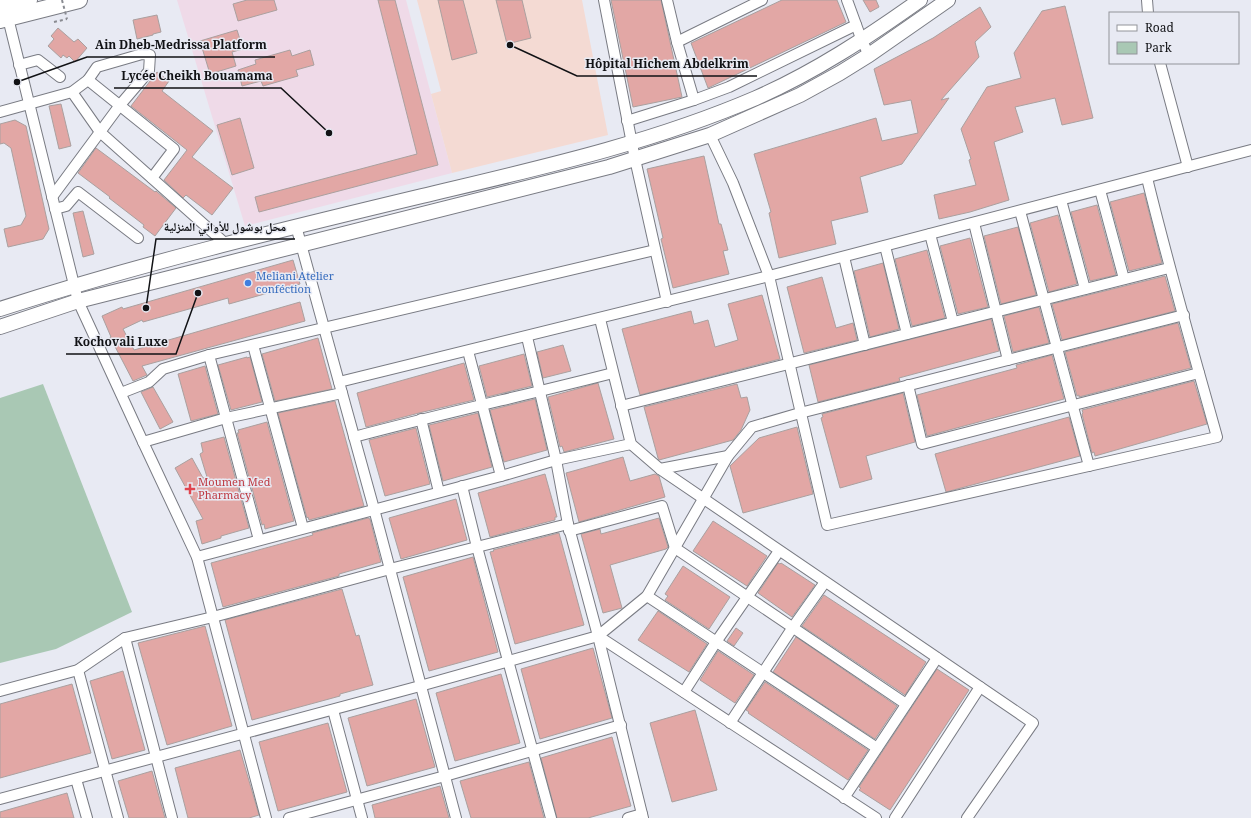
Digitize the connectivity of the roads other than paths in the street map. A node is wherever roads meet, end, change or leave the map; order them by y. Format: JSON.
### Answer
{"nodes":[{"id":1,"x":29,"y":0,"type":"edge"},
{"id":2,"x":79,"y":0,"type":"edge"},
{"id":3,"x":604,"y":0,"type":"edge"},
{"id":4,"x":667,"y":0,"type":"edge"},
{"id":5,"x":762,"y":0,"type":"edge"},
{"id":6,"x":847,"y":0,"type":"edge"},
{"id":7,"x":920,"y":0,"type":"edge"},
{"id":8,"x":948,"y":0,"type":"edge"},
{"id":9,"x":1147,"y":0,"type":"edge"},
{"id":10,"x":3,"y":10,"type":"edge"},
{"id":11,"x":1148,"y":12,"type":"edge"},
{"id":12,"x":856,"y":25,"type":"junction"},
{"id":13,"x":862,"y":41,"type":"junction"},
{"id":14,"x":677,"y":42,"type":"junction"},
{"id":15,"x":869,"y":55,"type":"junction"},
{"id":16,"x":1160,"y":64,"type":"edge"},
{"id":17,"x":19,"y":65,"type":"junction"},
{"id":18,"x":60,"y":77,"type":"dead end"},
{"id":19,"x":88,"y":80,"type":"junction"},
{"id":20,"x":72,"y":92,"type":"junction"},
{"id":21,"x":694,"y":100,"type":"junction"},
{"id":22,"x":29,"y":104,"type":"junction"},
{"id":23,"x":120,"y":105,"type":"junction"},
{"id":24,"x":0,"y":112,"type":"edge"},
{"id":25,"x":627,"y":121,"type":"junction"},
{"id":26,"x":100,"y":132,"type":"junction"},
{"id":27,"x":710,"y":135,"type":"junction"},
{"id":28,"x":631,"y":143,"type":"junction"},
{"id":29,"x":1251,"y":150,"type":"edge"},
{"id":30,"x":635,"y":159,"type":"junction"},
{"id":31,"x":1188,"y":167,"type":"junction"},
{"id":32,"x":152,"y":178,"type":"junction"},
{"id":33,"x":1147,"y":178,"type":"junction"},
{"id":34,"x":1100,"y":190,"type":"junction"},
{"id":35,"x":52,"y":197,"type":"junction"},
{"id":36,"x":1061,"y":200,"type":"junction"},
{"id":37,"x":55,"y":209,"type":"junction"},
{"id":38,"x":1020,"y":211,"type":"junction"},
{"id":39,"x":974,"y":223,"type":"junction"},
{"id":40,"x":296,"y":226,"type":"junction"},
{"id":41,"x":930,"y":234,"type":"junction"},
{"id":42,"x":138,"y":238,"type":"dead end"},
{"id":43,"x":227,"y":245,"type":"junction"},
{"id":44,"x":301,"y":245,"type":"junction"},
{"id":45,"x":885,"y":246,"type":"junction"},
{"id":46,"x":655,"y":250,"type":"junction"},
{"id":47,"x":844,"y":257,"type":"junction"},
{"id":48,"x":1169,"y":268,"type":"junction"},
{"id":49,"x":769,"y":276,"type":"junction"},
{"id":50,"x":1124,"y":279,"type":"junction"},
{"id":51,"x":74,"y":285,"type":"junction"},
{"id":52,"x":1085,"y":289,"type":"junction"},
{"id":53,"x":1043,"y":300,"type":"junction"},
{"id":54,"x":78,"y":301,"type":"junction"},
{"id":55,"x":667,"y":302,"type":"junction"},
{"id":56,"x":0,"y":309,"type":"edge"},
{"id":57,"x":996,"y":312,"type":"junction"},
{"id":58,"x":1184,"y":315,"type":"junction"},
{"id":59,"x":600,"y":319,"type":"junction"},
{"id":60,"x":954,"y":322,"type":"junction"},
{"id":61,"x":0,"y":327,"type":"edge"},
{"id":62,"x":324,"y":329,"type":"junction"},
{"id":63,"x":907,"y":334,"type":"junction"},
{"id":64,"x":527,"y":337,"type":"junction"},
{"id":65,"x":253,"y":345,"type":"junction"},
{"id":66,"x":865,"y":345,"type":"junction"},
{"id":67,"x":1056,"y":348,"type":"junction"},
{"id":68,"x":468,"y":351,"type":"junction"},
{"id":69,"x":209,"y":355,"type":"junction"},
{"id":70,"x":1008,"y":360,"type":"junction"},
{"id":71,"x":789,"y":364,"type":"junction"},
{"id":72,"x":613,"y":373,"type":"junction"},
{"id":73,"x":1199,"y":373,"type":"junction"},
{"id":74,"x":339,"y":382,"type":"junction"},
{"id":75,"x":908,"y":385,"type":"junction"},
{"id":76,"x":541,"y":391,"type":"junction"},
{"id":77,"x":121,"y":393,"type":"junction"},
{"id":78,"x":342,"y":393,"type":"junction"},
{"id":79,"x":481,"y":404,"type":"junction"},
{"id":80,"x":621,"y":406,"type":"junction"},
{"id":81,"x":1072,"y":406,"type":"junction"},
{"id":82,"x":271,"y":408,"type":"junction"},
{"id":83,"x":800,"y":413,"type":"junction"},
{"id":84,"x":226,"y":418,"type":"junction"},
{"id":85,"x":422,"y":419,"type":"junction"},
{"id":86,"x":354,"y":437,"type":"junction"},
{"id":87,"x":143,"y":442,"type":"junction"},
{"id":88,"x":631,"y":444,"type":"junction"},
{"id":89,"x":728,"y":456,"type":"junction"},
{"id":90,"x":556,"y":460,"type":"junction"},
{"id":91,"x":1089,"y":466,"type":"junction"},
{"id":92,"x":660,"y":469,"type":"junction"},
{"id":93,"x":501,"y":476,"type":"junction"},
{"id":94,"x":462,"y":486,"type":"junction"},
{"id":95,"x":439,"y":492,"type":"junction"},
{"id":96,"x":703,"y":499,"type":"junction"},
{"id":97,"x":374,"y":509,"type":"junction"},
{"id":98,"x":568,"y":527,"type":"junction"},
{"id":99,"x":304,"y":528,"type":"junction"},
{"id":100,"x":259,"y":540,"type":"junction"},
{"id":101,"x":477,"y":547,"type":"junction"},
{"id":102,"x":675,"y":548,"type":"junction"},
{"id":103,"x":779,"y":551,"type":"junction"},
{"id":104,"x":197,"y":556,"type":"junction"},
{"id":105,"x":390,"y":569,"type":"junction"},
{"id":106,"x":826,"y":582,"type":"junction"},
{"id":107,"x":647,"y":596,"type":"junction"},
{"id":108,"x":748,"y":597,"type":"junction"},
{"id":109,"x":213,"y":617,"type":"junction"},
{"id":110,"x":793,"y":627,"type":"junction"},
{"id":111,"x":598,"y":636,"type":"junction"},
{"id":112,"x":126,"y":638,"type":"junction"},
{"id":113,"x":716,"y":642,"type":"junction"},
{"id":114,"x":937,"y":658,"type":"junction"},
{"id":115,"x":508,"y":661,"type":"junction"},
{"id":116,"x":78,"y":670,"type":"junction"},
{"id":117,"x":763,"y":673,"type":"junction"},
{"id":118,"x":420,"y":686,"type":"junction"},
{"id":119,"x":980,"y":687,"type":"junction"},
{"id":120,"x":0,"y":691,"type":"edge"},
{"id":121,"x":684,"y":692,"type":"junction"},
{"id":122,"x":906,"y":704,"type":"junction"},
{"id":123,"x":333,"y":710,"type":"junction"},
{"id":124,"x":730,"y":723,"type":"junction"},
{"id":125,"x":621,"y":725,"type":"junction"},
{"id":126,"x":243,"y":733,"type":"junction"},
{"id":127,"x":877,"y":748,"type":"junction"},
{"id":128,"x":532,"y":750,"type":"junction"},
{"id":129,"x":156,"y":757,"type":"junction"},
{"id":130,"x":106,"y":771,"type":"junction"},
{"id":131,"x":444,"y":776,"type":"junction"},
{"id":132,"x":76,"y":779,"type":"junction"},
{"id":133,"x":844,"y":798,"type":"junction"},
{"id":134,"x":0,"y":799,"type":"edge"},
{"id":135,"x":357,"y":800,"type":"junction"},
{"id":136,"x":642,"y":816,"type":"edge"},
{"id":137,"x":87,"y":818,"type":"edge"},
{"id":138,"x":118,"y":818,"type":"edge"},
{"id":139,"x":172,"y":818,"type":"edge"},
{"id":140,"x":266,"y":818,"type":"edge"},
{"id":141,"x":289,"y":818,"type":"edge"},
{"id":142,"x":362,"y":818,"type":"edge"},
{"id":143,"x":456,"y":818,"type":"edge"},
{"id":144,"x":551,"y":818,"type":"edge"},
{"id":145,"x":628,"y":818,"type":"edge"},
{"id":146,"x":876,"y":818,"type":"edge"},
{"id":147,"x":895,"y":818,"type":"edge"},
{"id":148,"x":967,"y":818,"type":"edge"}],
"edges":[{"from":1,"to":10,"type":"main road"},
{"from":2,"to":10,"type":"main road"},
{"from":3,"to":25,"type":"street"},
{"from":4,"to":14,"type":"street"},
{"from":5,"to":14,"type":"street"},
{"from":6,"to":12,"type":"street"},
{"from":7,"to":13,"type":"main road"},
{"from":8,"to":15,"type":"main road"},
{"from":9,"to":11,"type":"street"},
{"from":10,"to":17,"type":"street"},
{"from":12,"to":13,"type":"street"},
{"from":12,"to":21,"type":"street"},
{"from":13,"to":15,"type":"street"},
{"from":13,"to":28,"type":"main road"},
{"from":14,"to":21,"type":"street"},
{"from":15,"to":27,"type":"main road"},
{"from":16,"to":31,"type":"street"},
{"from":17,"to":18,"type":"street"},
{"from":17,"to":22,"type":"street"},
{"from":19,"to":20,"type":"street"},
{"from":19,"to":23,"type":"street"},
{"from":19,"to":23,"type":"street"},
{"from":20,"to":22,"type":"street"},
{"from":20,"to":26,"type":"street"},
{"from":21,"to":25,"type":"street"},
{"from":22,"to":24,"type":"street"},
{"from":22,"to":35,"type":"street"},
{"from":23,"to":26,"type":"street"},
{"from":23,"to":32,"type":"street"},
{"from":25,"to":28,"type":"street"},
{"from":26,"to":32,"type":"street"},
{"from":26,"to":35,"type":"street"},
{"from":27,"to":30,"type":"main road"},
{"from":27,"to":49,"type":"street"},
{"from":28,"to":30,"type":"street"},
{"from":28,"to":40,"type":"main road"},
{"from":29,"to":31,"type":"street"},
{"from":30,"to":44,"type":"main road"},
{"from":30,"to":46,"type":"street"},
{"from":31,"to":33,"type":"street"},
{"from":32,"to":43,"type":"street"},
{"from":33,"to":34,"type":"street"},
{"from":33,"to":48,"type":"street"},
{"from":34,"to":36,"type":"street"},
{"from":34,"to":50,"type":"street"},
{"from":35,"to":37,"type":"street"},
{"from":36,"to":38,"type":"street"},
{"from":36,"to":52,"type":"street"},
{"from":37,"to":42,"type":"street"},
{"from":37,"to":51,"type":"street"},
{"from":38,"to":39,"type":"street"},
{"from":38,"to":53,"type":"street"},
{"from":39,"to":41,"type":"street"},
{"from":39,"to":57,"type":"street"},
{"from":40,"to":43,"type":"main road"},
{"from":40,"to":44,"type":"street"},
{"from":41,"to":45,"type":"street"},
{"from":41,"to":60,"type":"street"},
{"from":43,"to":51,"type":"main road"},
{"from":44,"to":54,"type":"main road"},
{"from":44,"to":62,"type":"street"},
{"from":45,"to":47,"type":"street"},
{"from":45,"to":63,"type":"street"},
{"from":46,"to":55,"type":"street"},
{"from":46,"to":62,"type":"street"},
{"from":47,"to":49,"type":"street"},
{"from":47,"to":66,"type":"street"},
{"from":48,"to":50,"type":"street"},
{"from":48,"to":58,"type":"street"},
{"from":49,"to":55,"type":"street"},
{"from":49,"to":71,"type":"street"},
{"from":50,"to":52,"type":"street"},
{"from":51,"to":54,"type":"street"},
{"from":51,"to":56,"type":"main road"},
{"from":52,"to":53,"type":"street"},
{"from":53,"to":57,"type":"street"},
{"from":53,"to":67,"type":"street"},
{"from":54,"to":61,"type":"main road"},
{"from":54,"to":77,"type":"street"},
{"from":55,"to":59,"type":"street"},
{"from":57,"to":60,"type":"street"},
{"from":57,"to":70,"type":"street"},
{"from":58,"to":67,"type":"street"},
{"from":58,"to":73,"type":"street"},
{"from":59,"to":64,"type":"street"},
{"from":59,"to":72,"type":"street"},
{"from":60,"to":63,"type":"street"},
{"from":62,"to":65,"type":"street"},
{"from":62,"to":74,"type":"street"},
{"from":63,"to":66,"type":"street"},
{"from":64,"to":68,"type":"street"},
{"from":64,"to":76,"type":"street"},
{"from":65,"to":69,"type":"street"},
{"from":65,"to":82,"type":"street"},
{"from":66,"to":71,"type":"street"},
{"from":67,"to":70,"type":"street"},
{"from":67,"to":81,"type":"street"},
{"from":68,"to":74,"type":"street"},
{"from":68,"to":79,"type":"street"},
{"from":69,"to":77,"type":"street"},
{"from":69,"to":84,"type":"street"},
{"from":70,"to":75,"type":"street"},
{"from":71,"to":80,"type":"street"},
{"from":71,"to":83,"type":"street"},
{"from":72,"to":76,"type":"street"},
{"from":72,"to":80,"type":"street"},
{"from":73,"to":81,"type":"street"},
{"from":73,"to":91,"type":"street"},
{"from":74,"to":78,"type":"street"},
{"from":75,"to":81,"type":"street"},
{"from":75,"to":83,"type":"street"},
{"from":76,"to":79,"type":"street"},
{"from":76,"to":90,"type":"street"},
{"from":77,"to":87,"type":"street"},
{"from":78,"to":82,"type":"street"},
{"from":78,"to":86,"type":"street"},
{"from":79,"to":85,"type":"street"},
{"from":79,"to":93,"type":"street"},
{"from":80,"to":88,"type":"street"},
{"from":81,"to":91,"type":"street"},
{"from":82,"to":84,"type":"street"},
{"from":82,"to":99,"type":"street"},
{"from":83,"to":89,"type":"street"},
{"from":83,"to":91,"type":"street"},
{"from":84,"to":87,"type":"street"},
{"from":84,"to":100,"type":"street"},
{"from":85,"to":86,"type":"street"},
{"from":85,"to":95,"type":"street"},
{"from":86,"to":97,"type":"street"},
{"from":87,"to":104,"type":"street"},
{"from":88,"to":90,"type":"street"},
{"from":88,"to":92,"type":"street"},
{"from":89,"to":92,"type":"street"},
{"from":89,"to":96,"type":"street"},
{"from":90,"to":93,"type":"street"},
{"from":90,"to":98,"type":"street"},
{"from":92,"to":96,"type":"street"},
{"from":93,"to":94,"type":"street"},
{"from":94,"to":95,"type":"street"},
{"from":94,"to":101,"type":"street"},
{"from":95,"to":97,"type":"street"},
{"from":96,"to":102,"type":"street"},
{"from":96,"to":103,"type":"street"},
{"from":97,"to":99,"type":"street"},
{"from":97,"to":105,"type":"street"},
{"from":98,"to":101,"type":"street"},
{"from":98,"to":102,"type":"street"},
{"from":98,"to":111,"type":"street"},
{"from":99,"to":100,"type":"street"},
{"from":100,"to":104,"type":"street"},
{"from":101,"to":105,"type":"street"},
{"from":101,"to":115,"type":"street"},
{"from":102,"to":107,"type":"street"},
{"from":102,"to":108,"type":"street"},
{"from":103,"to":106,"type":"street"},
{"from":103,"to":108,"type":"street"},
{"from":104,"to":109,"type":"street"},
{"from":105,"to":109,"type":"street"},
{"from":105,"to":118,"type":"street"},
{"from":106,"to":110,"type":"street"},
{"from":106,"to":114,"type":"street"},
{"from":107,"to":111,"type":"street"},
{"from":107,"to":113,"type":"street"},
{"from":108,"to":110,"type":"street"},
{"from":108,"to":113,"type":"street"},
{"from":109,"to":112,"type":"street"},
{"from":109,"to":126,"type":"street"},
{"from":110,"to":117,"type":"street"},
{"from":110,"to":122,"type":"street"},
{"from":111,"to":115,"type":"street"},
{"from":111,"to":121,"type":"street"},
{"from":111,"to":125,"type":"street"},
{"from":112,"to":116,"type":"street"},
{"from":112,"to":129,"type":"street"},
{"from":113,"to":117,"type":"street"},
{"from":113,"to":121,"type":"street"},
{"from":114,"to":119,"type":"street"},
{"from":114,"to":122,"type":"street"},
{"from":115,"to":118,"type":"street"},
{"from":115,"to":128,"type":"street"},
{"from":116,"to":120,"type":"street"},
{"from":116,"to":130,"type":"street"},
{"from":117,"to":124,"type":"street"},
{"from":117,"to":127,"type":"street"},
{"from":118,"to":123,"type":"street"},
{"from":118,"to":131,"type":"street"},
{"from":119,"to":147,"type":"street"},
{"from":119,"to":148,"type":"street"},
{"from":121,"to":124,"type":"street"},
{"from":122,"to":127,"type":"street"},
{"from":123,"to":126,"type":"street"},
{"from":123,"to":135,"type":"street"},
{"from":124,"to":133,"type":"street"},
{"from":125,"to":128,"type":"street"},
{"from":125,"to":136,"type":"street"},
{"from":126,"to":129,"type":"street"},
{"from":126,"to":140,"type":"street"},
{"from":127,"to":133,"type":"street"},
{"from":128,"to":131,"type":"street"},
{"from":128,"to":144,"type":"street"},
{"from":129,"to":130,"type":"street"},
{"from":129,"to":139,"type":"street"},
{"from":130,"to":132,"type":"street"},
{"from":130,"to":138,"type":"street"},
{"from":131,"to":135,"type":"street"},
{"from":131,"to":143,"type":"street"},
{"from":132,"to":134,"type":"street"},
{"from":132,"to":137,"type":"street"},
{"from":133,"to":146,"type":"street"},
{"from":135,"to":141,"type":"street"},
{"from":135,"to":142,"type":"street"},
{"from":136,"to":145,"type":"street"}]}
